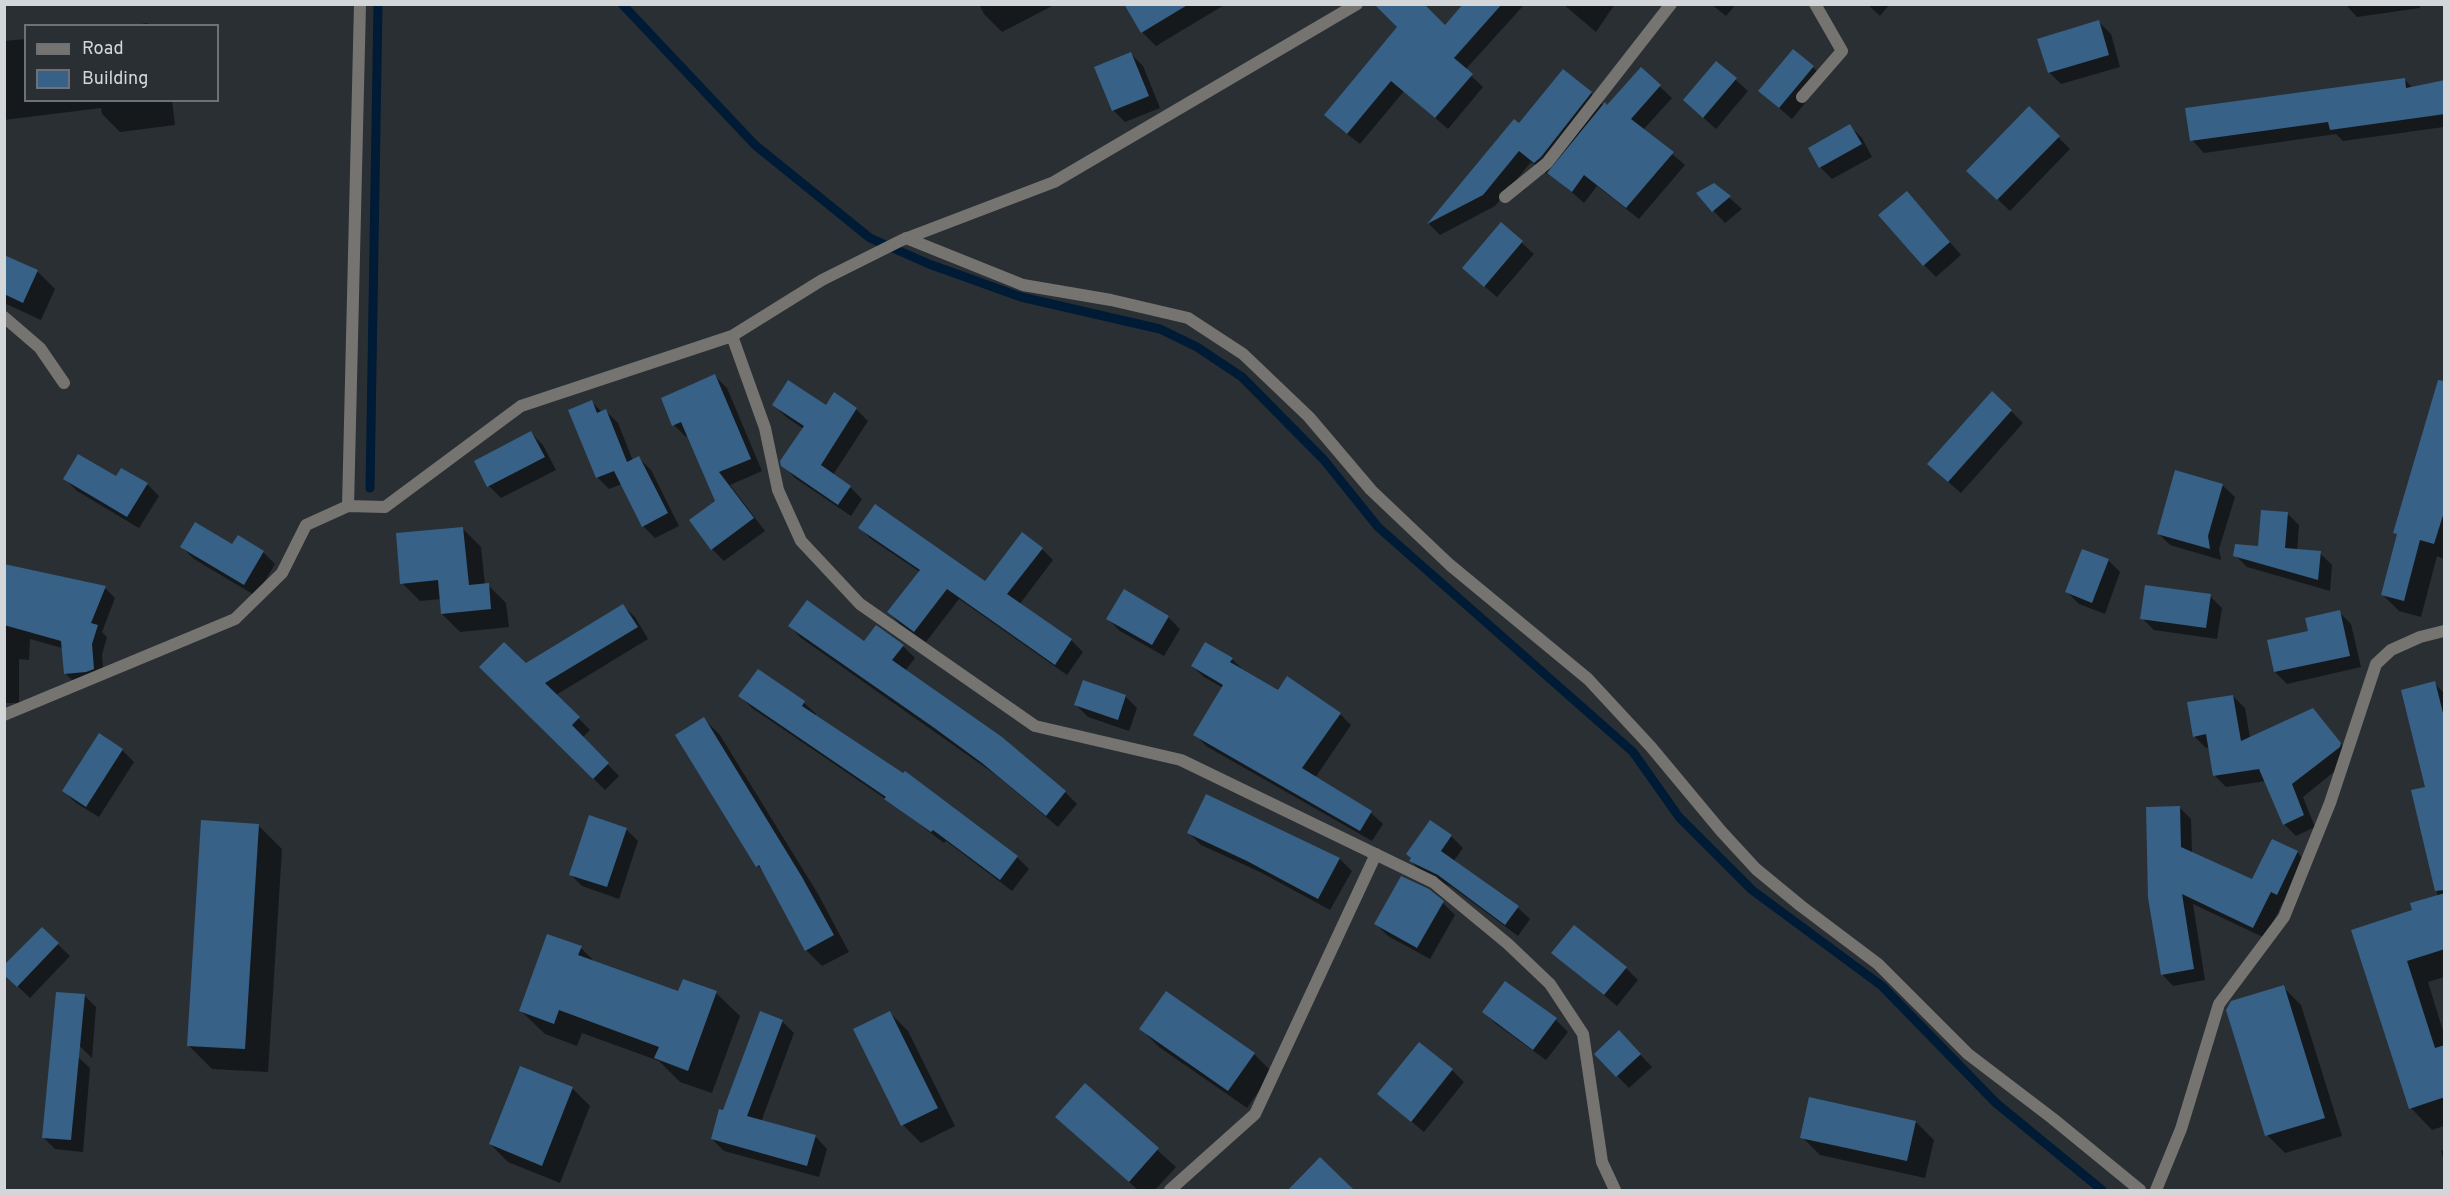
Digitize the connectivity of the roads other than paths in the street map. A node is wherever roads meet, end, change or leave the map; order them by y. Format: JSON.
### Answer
{"nodes":[{"id":1,"x":360,"y":4,"type":"edge"},
{"id":2,"x":1357,"y":4,"type":"edge"},
{"id":3,"x":1671,"y":4,"type":"edge"},
{"id":4,"x":1815,"y":4,"type":"edge"},
{"id":5,"x":1802,"y":97,"type":"dead end"},
{"id":6,"x":1505,"y":197,"type":"dead end"},
{"id":7,"x":904,"y":239,"type":"junction"},
{"id":8,"x":4,"y":317,"type":"edge"},
{"id":9,"x":732,"y":336,"type":"junction"},
{"id":10,"x":63,"y":383,"type":"dead end"},
{"id":11,"x":348,"y":506,"type":"junction"},
{"id":12,"x":2445,"y":631,"type":"edge"},
{"id":13,"x":4,"y":715,"type":"edge"},
{"id":14,"x":1376,"y":854,"type":"junction"},
{"id":15,"x":1170,"y":1191,"type":"edge"},
{"id":16,"x":1615,"y":1191,"type":"edge"},
{"id":17,"x":2140,"y":1191,"type":"edge"},
{"id":18,"x":2156,"y":1191,"type":"edge"}],
"edges":[{"from":1,"to":11,"type":"street"},
{"from":2,"to":7,"type":"street"},
{"from":3,"to":6,"type":"street"},
{"from":4,"to":5,"type":"street"},
{"from":7,"to":9,"type":"street"},
{"from":7,"to":17,"type":"street"},
{"from":8,"to":10,"type":"street"},
{"from":9,"to":11,"type":"street"},
{"from":9,"to":14,"type":"street"},
{"from":11,"to":13,"type":"street"},
{"from":12,"to":18,"type":"street"},
{"from":14,"to":15,"type":"street"},
{"from":14,"to":16,"type":"street"}]}
